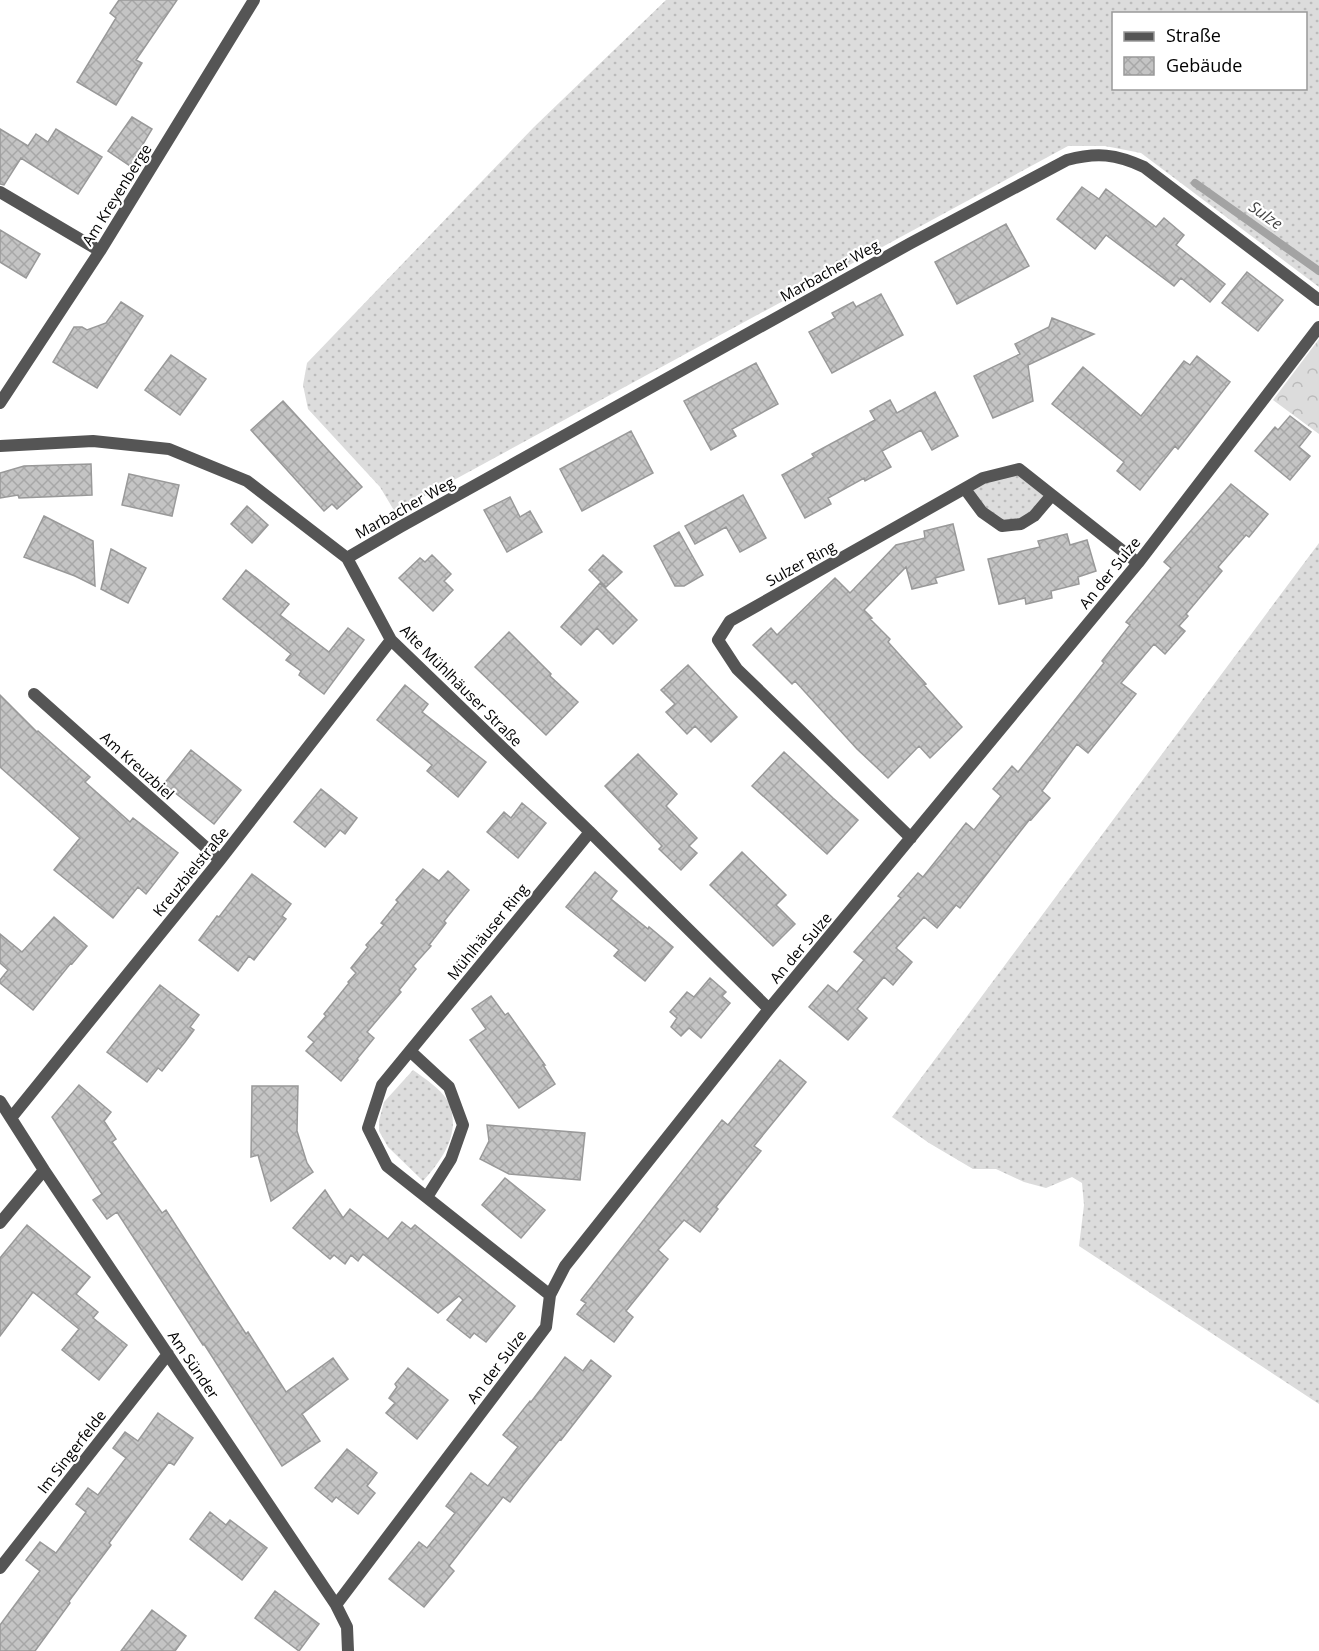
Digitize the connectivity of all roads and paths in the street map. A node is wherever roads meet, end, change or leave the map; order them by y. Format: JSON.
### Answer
{"nodes":[{"id":1,"x":254,"y":0,"type":"edge"},
{"id":2,"x":0,"y":192,"type":"edge"},
{"id":3,"x":100,"y":251,"type":"junction"},
{"id":4,"x":1319,"y":300,"type":"edge"},
{"id":5,"x":1319,"y":327,"type":"edge"},
{"id":6,"x":0,"y":403,"type":"edge"},
{"id":7,"x":0,"y":446,"type":"edge"},
{"id":8,"x":965,"y":489,"type":"junction"},
{"id":9,"x":1052,"y":495,"type":"junction"},
{"id":10,"x":347,"y":558,"type":"junction"},
{"id":11,"x":1138,"y":563,"type":"junction"},
{"id":12,"x":391,"y":640,"type":"junction"},
{"id":13,"x":34,"y":694,"type":"dead end"},
{"id":14,"x":590,"y":832,"type":"junction"},
{"id":15,"x":911,"y":838,"type":"junction"},
{"id":16,"x":220,"y":860,"type":"junction"},
{"id":17,"x":770,"y":1009,"type":"junction"},
{"id":18,"x":410,"y":1051,"type":"junction"},
{"id":19,"x":0,"y":1101,"type":"edge"},
{"id":20,"x":11,"y":1118,"type":"junction"},
{"id":21,"x":44,"y":1170,"type":"junction"},
{"id":22,"x":427,"y":1197,"type":"junction"},
{"id":23,"x":0,"y":1223,"type":"edge"},
{"id":24,"x":550,"y":1295,"type":"junction"},
{"id":25,"x":168,"y":1354,"type":"junction"},
{"id":26,"x":0,"y":1568,"type":"edge"},
{"id":27,"x":336,"y":1605,"type":"junction"},
{"id":28,"x":348,"y":1651,"type":"edge"}],
"edges":[{"from":1,"to":3,"type":"street","name":"Am Kreyenberge"},
{"from":2,"to":3,"type":"street"},
{"from":3,"to":6,"type":"street","name":"Am Kreyenberge"},
{"from":4,"to":10,"type":"street","name":"Marbacher Weg"},
{"from":5,"to":11,"type":"street","name":"An der Sulze"},
{"from":7,"to":10,"type":"street","name":"Alte Mühlhäuser Straße"},
{"from":8,"to":9,"type":"street","name":"Sulzer Ring"},
{"from":8,"to":9,"type":"street"},
{"from":8,"to":15,"type":"street","name":"Sulzer Ring"},
{"from":9,"to":11,"type":"street","name":"Sulzer Ring"},
{"from":10,"to":12,"type":"street","name":"Alte Mühlhäuser Straße"},
{"from":11,"to":15,"type":"street","name":"An der Sulze"},
{"from":12,"to":14,"type":"street","name":"Alte Mühlhäuser Straße"},
{"from":12,"to":16,"type":"street","name":"Kreuzbielstraße"},
{"from":13,"to":16,"type":"street","name":"Am Kreuzbiel"},
{"from":14,"to":17,"type":"street","name":"Alte Mühlhäuser Straße"},
{"from":14,"to":18,"type":"street","name":"Mühlhäuser Ring"},
{"from":15,"to":17,"type":"street","name":"An der Sulze"},
{"from":16,"to":20,"type":"street","name":"Kreuzbielstraße"},
{"from":17,"to":24,"type":"street","name":"An der Sulze"},
{"from":18,"to":22,"type":"street"},
{"from":18,"to":22,"type":"street","name":"Mühlhäuser Ring"},
{"from":19,"to":20,"type":"street","name":"Am Sünder"},
{"from":20,"to":21,"type":"street","name":"Am Sünder"},
{"from":21,"to":23,"type":"street"},
{"from":21,"to":25,"type":"street","name":"Am Sünder"},
{"from":22,"to":24,"type":"street","name":"Mühlhäuser Ring"},
{"from":24,"to":27,"type":"street","name":"An der Sulze"},
{"from":25,"to":26,"type":"street","name":"Im Singerfelde"},
{"from":25,"to":27,"type":"street","name":"Am Sünder"},
{"from":27,"to":28,"type":"street","name":"Am Sünder"}]}
